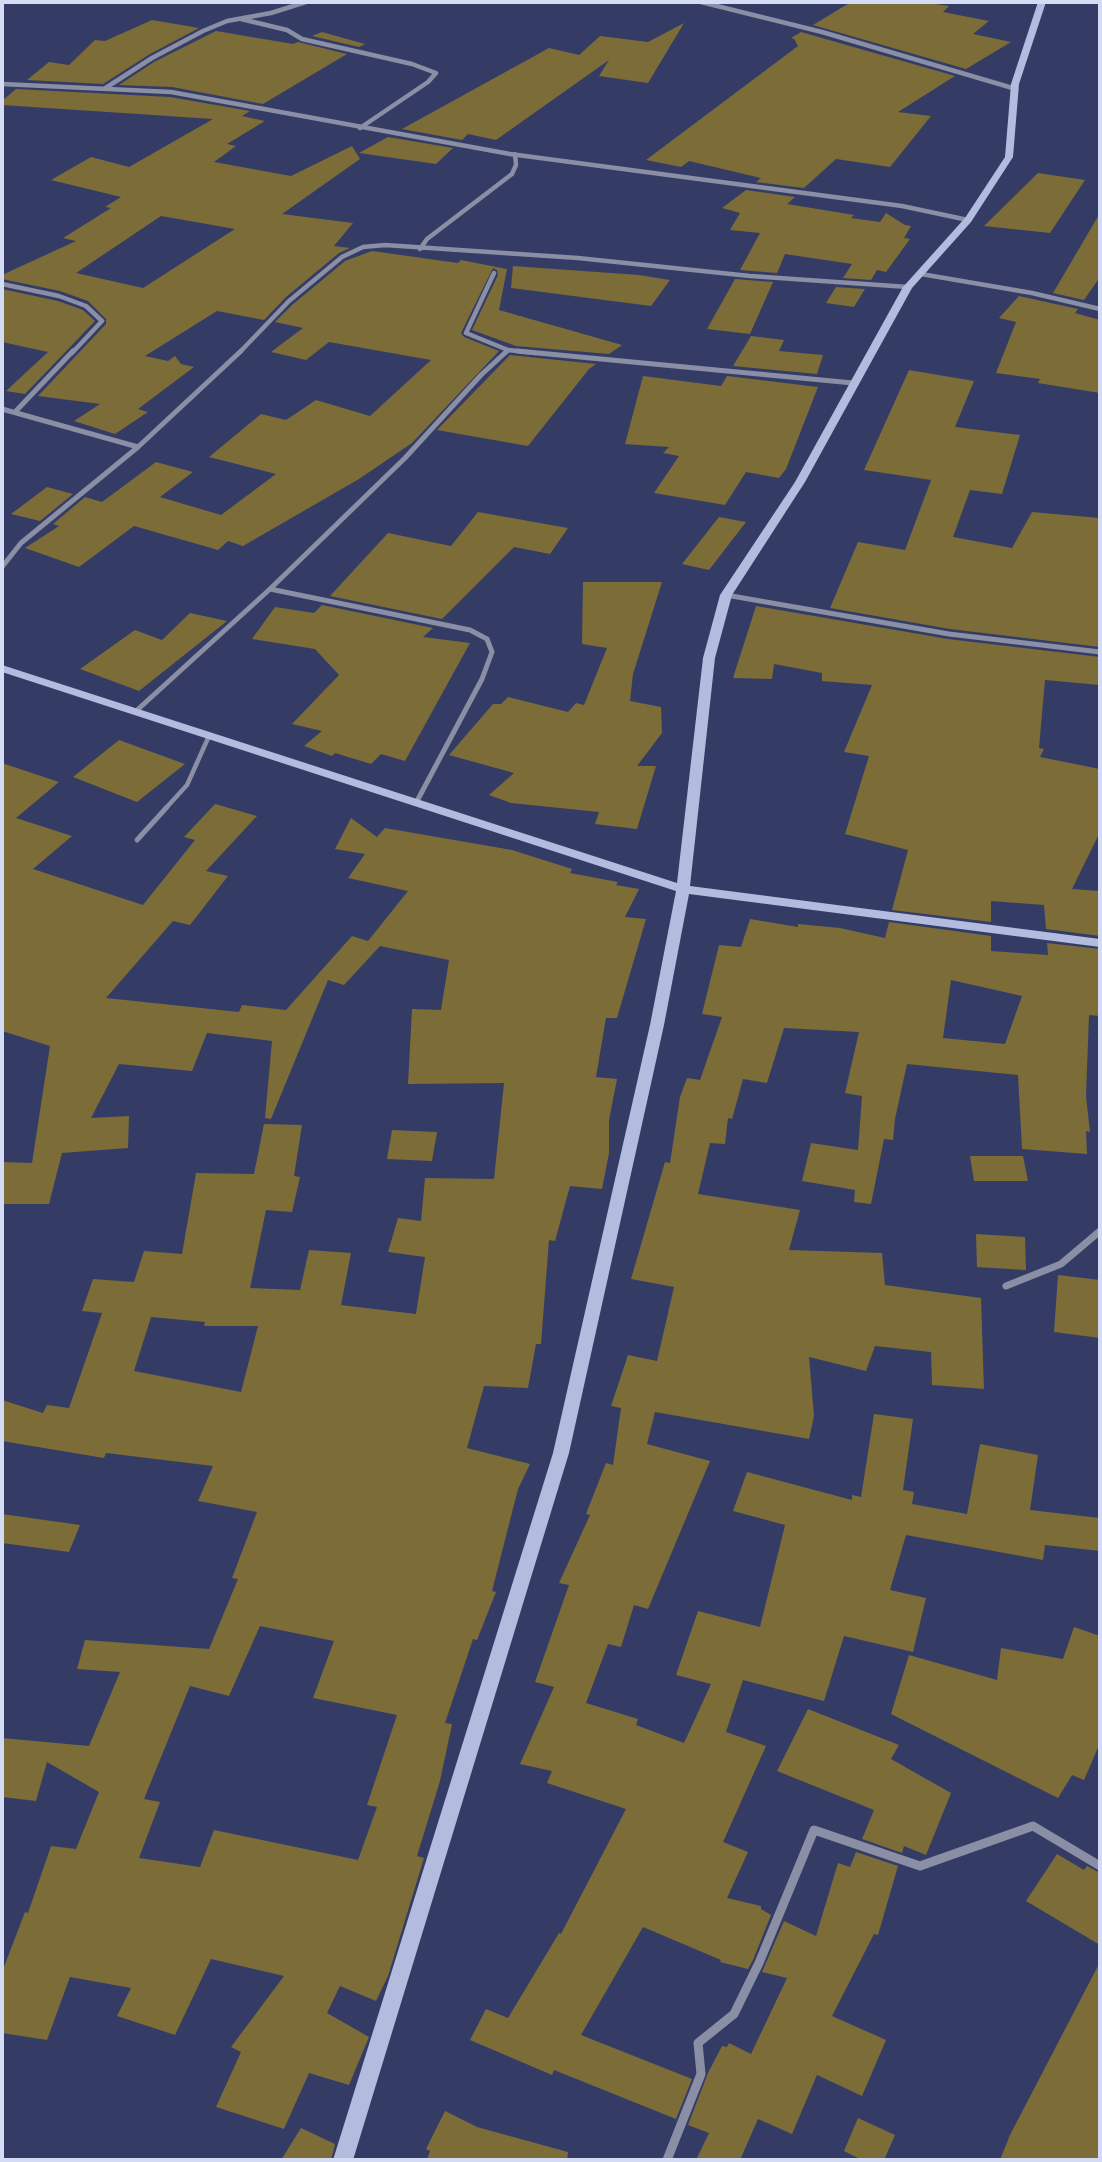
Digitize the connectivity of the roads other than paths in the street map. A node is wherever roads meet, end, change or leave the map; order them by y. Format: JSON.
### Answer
{"nodes":[{"id":1,"x":306,"y":2,"type":"edge"},
{"id":2,"x":701,"y":2,"type":"edge"},
{"id":3,"x":1042,"y":2,"type":"edge"},
{"id":4,"x":241,"y":19,"type":"junction"},
{"id":5,"x":2,"y":84,"type":"edge"},
{"id":6,"x":104,"y":89,"type":"junction"},
{"id":7,"x":1016,"y":89,"type":"junction"},
{"id":8,"x":360,"y":128,"type":"junction"},
{"id":9,"x":515,"y":154,"type":"junction"},
{"id":10,"x":968,"y":220,"type":"junction"},
{"id":11,"x":420,"y":249,"type":"junction"},
{"id":12,"x":495,"y":273,"type":"dead end"},
{"id":13,"x":922,"y":274,"type":"junction"},
{"id":14,"x":2,"y":284,"type":"edge"},
{"id":15,"x":908,"y":287,"type":"junction"},
{"id":16,"x":1100,"y":309,"type":"edge"},
{"id":17,"x":508,"y":350,"type":"junction"},
{"id":18,"x":853,"y":383,"type":"junction"},
{"id":19,"x":2,"y":409,"type":"edge"},
{"id":20,"x":15,"y":412,"type":"junction"},
{"id":21,"x":138,"y":447,"type":"junction"},
{"id":22,"x":2,"y":567,"type":"edge"},
{"id":23,"x":270,"y":589,"type":"junction"},
{"id":24,"x":726,"y":595,"type":"junction"},
{"id":25,"x":1100,"y":652,"type":"edge"},
{"id":26,"x":2,"y":668,"type":"edge"},
{"id":27,"x":135,"y":712,"type":"junction"},
{"id":28,"x":208,"y":736,"type":"junction"},
{"id":29,"x":416,"y":803,"type":"junction"},
{"id":30,"x":137,"y":840,"type":"dead end"},
{"id":31,"x":683,"y":889,"type":"junction"},
{"id":32,"x":1100,"y":943,"type":"edge"},
{"id":33,"x":1100,"y":1231,"type":"edge"},
{"id":34,"x":1006,"y":1286,"type":"dead end"},
{"id":35,"x":1100,"y":1866,"type":"edge"},
{"id":36,"x":343,"y":2160,"type":"edge"},
{"id":37,"x":667,"y":2160,"type":"edge"}],
"edges":[{"from":1,"to":4,"type":"street"},
{"from":2,"to":7,"type":"street"},
{"from":3,"to":7,"type":"street"},
{"from":4,"to":6,"type":"street"},
{"from":4,"to":8,"type":"street"},
{"from":5,"to":6,"type":"street"},
{"from":6,"to":8,"type":"street"},
{"from":7,"to":10,"type":"street"},
{"from":8,"to":9,"type":"street"},
{"from":9,"to":10,"type":"street"},
{"from":9,"to":11,"type":"street"},
{"from":10,"to":13,"type":"street"},
{"from":11,"to":15,"type":"street"},
{"from":11,"to":21,"type":"street"},
{"from":12,"to":17,"type":"street"},
{"from":13,"to":15,"type":"street"},
{"from":13,"to":16,"type":"street"},
{"from":14,"to":20,"type":"street"},
{"from":15,"to":18,"type":"street"},
{"from":17,"to":18,"type":"street"},
{"from":17,"to":23,"type":"street"},
{"from":18,"to":24,"type":"street"},
{"from":19,"to":20,"type":"street"},
{"from":20,"to":21,"type":"street"},
{"from":21,"to":22,"type":"street"},
{"from":23,"to":27,"type":"street"},
{"from":23,"to":29,"type":"street"},
{"from":24,"to":25,"type":"street"},
{"from":24,"to":31,"type":"street"},
{"from":26,"to":27,"type":"street"},
{"from":27,"to":28,"type":"street"},
{"from":28,"to":29,"type":"street"},
{"from":28,"to":30,"type":"lane"},
{"from":29,"to":31,"type":"street"},
{"from":31,"to":32,"type":"street"},
{"from":31,"to":36,"type":"street"},
{"from":33,"to":34,"type":"street"},
{"from":35,"to":37,"type":"street"}]}
